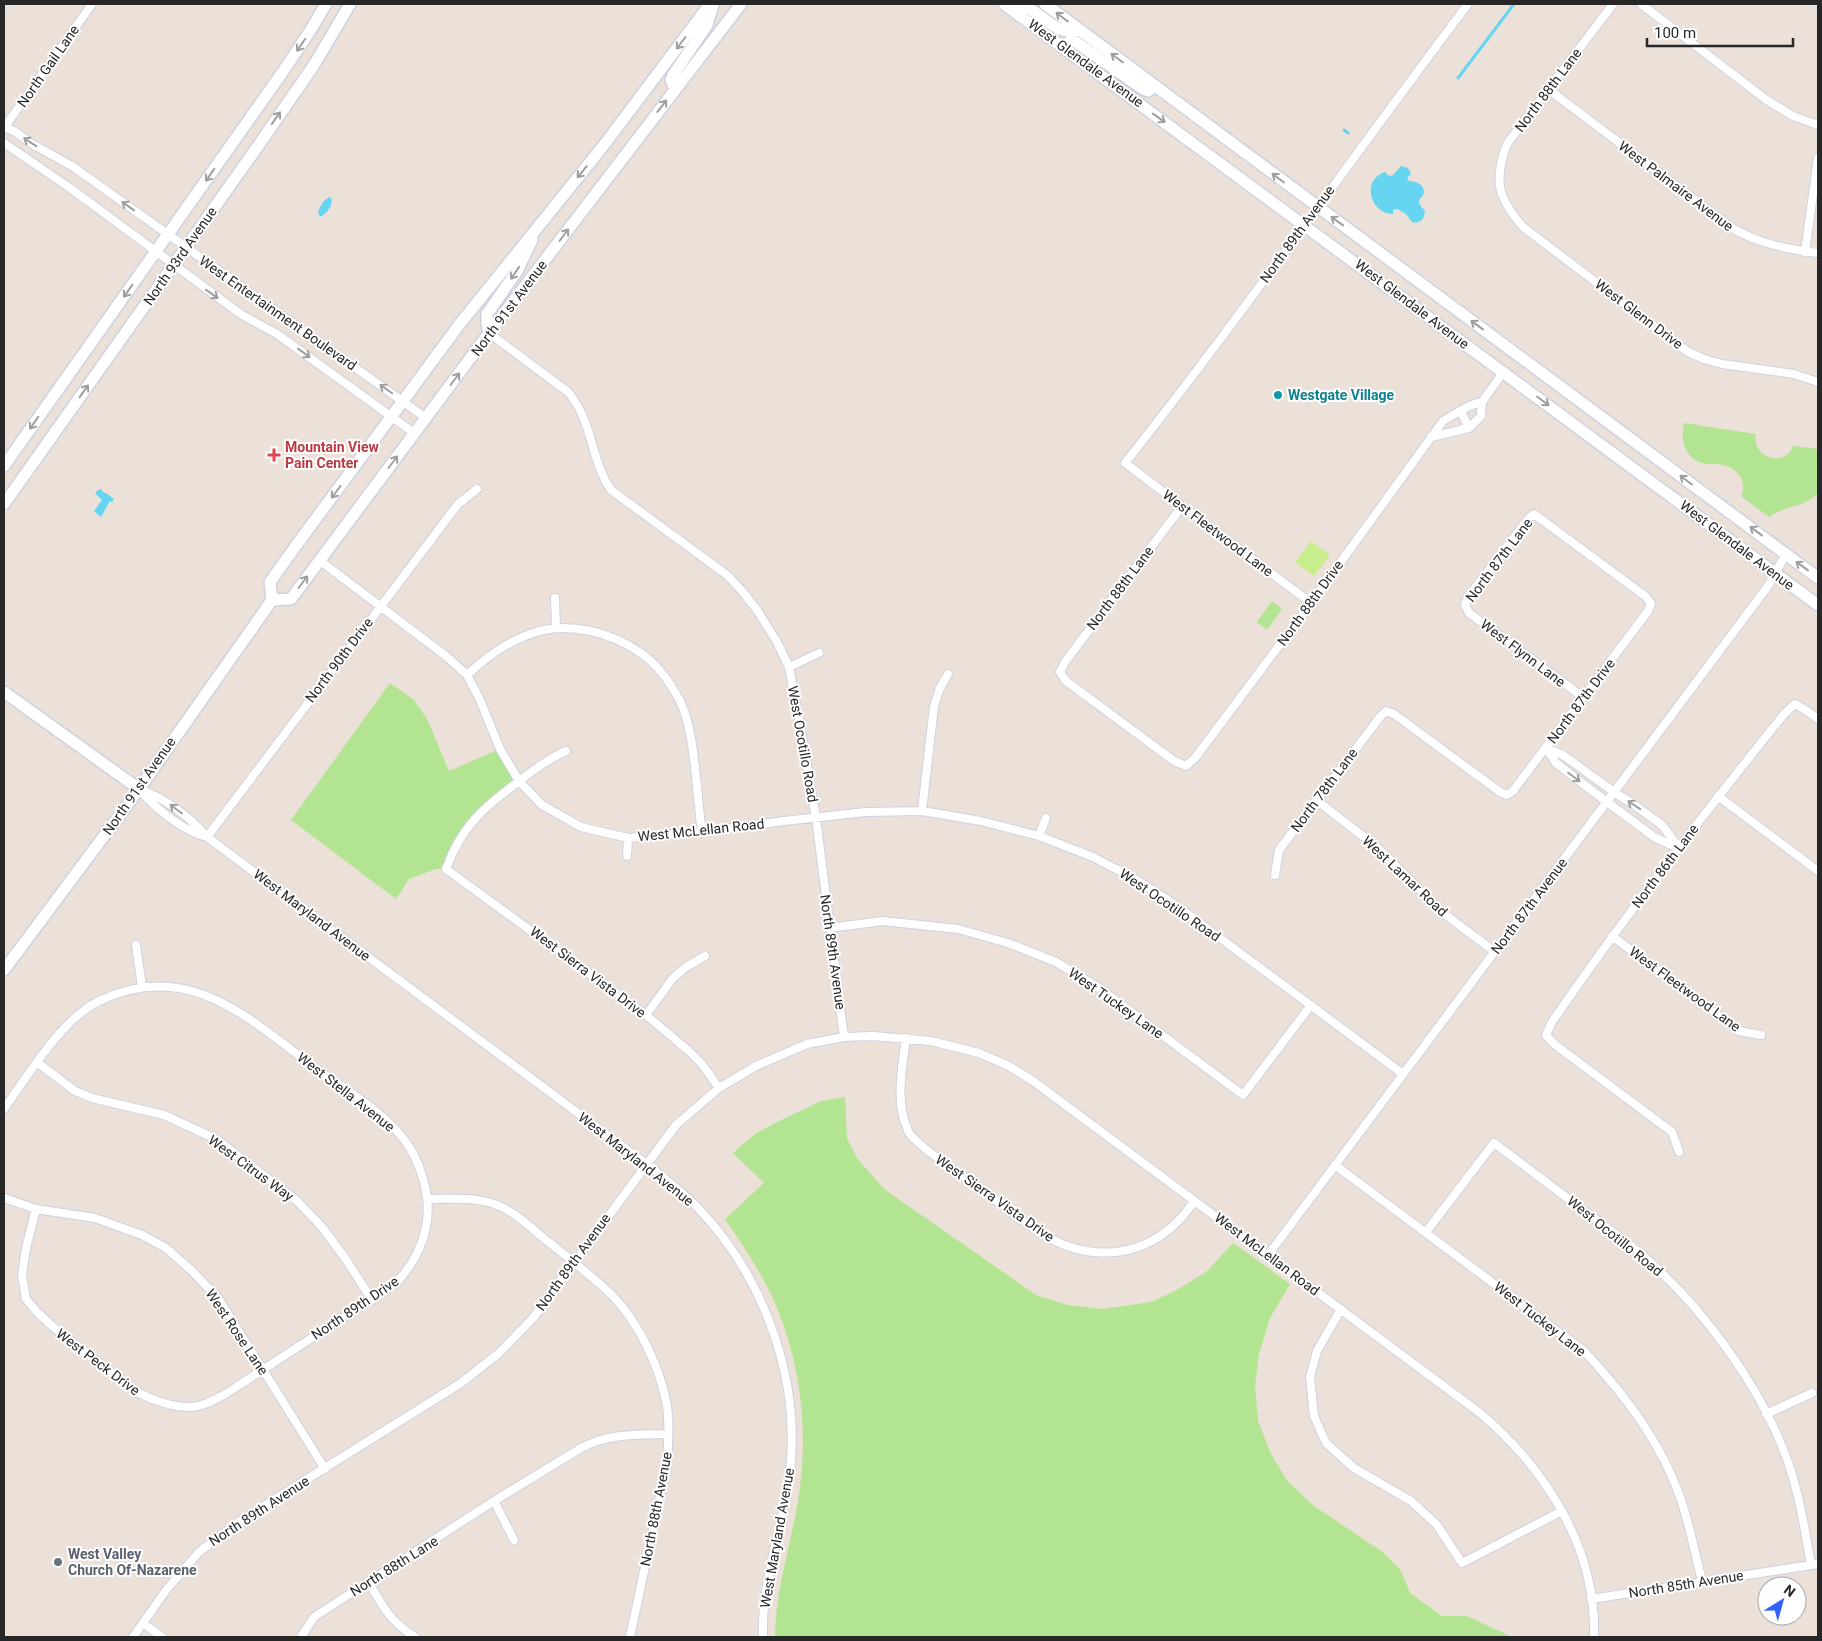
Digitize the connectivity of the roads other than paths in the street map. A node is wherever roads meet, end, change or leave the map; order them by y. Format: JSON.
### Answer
{"nodes":[{"id":1,"x":92,"y":4,"type":"edge"},
{"id":2,"x":326,"y":4,"type":"edge"},
{"id":3,"x":350,"y":4,"type":"edge"},
{"id":4,"x":712,"y":4,"type":"edge"},
{"id":5,"x":741,"y":4,"type":"edge"},
{"id":6,"x":1004,"y":4,"type":"edge"},
{"id":7,"x":1015,"y":4,"type":"edge"},
{"id":8,"x":1044,"y":4,"type":"edge"},
{"id":9,"x":1468,"y":4,"type":"edge"},
{"id":10,"x":1613,"y":4,"type":"edge"},
{"id":11,"x":1641,"y":4,"type":"edge"},
{"id":12,"x":1080,"y":30,"type":"junction"},
{"id":13,"x":1064,"y":47,"type":"junction"},
{"id":14,"x":1155,"y":86,"type":"junction"},
{"id":15,"x":675,"y":89,"type":"junction"},
{"id":16,"x":1548,"y":89,"type":"junction"},
{"id":17,"x":1818,"y":125,"type":"edge"},
{"id":18,"x":4,"y":128,"type":"edge"},
{"id":19,"x":4,"y":143,"type":"edge"},
{"id":20,"x":1818,"y":158,"type":"edge"},
{"id":21,"x":1498,"y":182,"type":"joint"},
{"id":22,"x":1317,"y":207,"type":"junction"},
{"id":23,"x":1304,"y":224,"type":"junction"},
{"id":24,"x":536,"y":229,"type":"junction"},
{"id":25,"x":168,"y":235,"type":"junction"},
{"id":26,"x":186,"y":248,"type":"junction"},
{"id":27,"x":156,"y":251,"type":"junction"},
{"id":28,"x":1805,"y":252,"type":"junction"},
{"id":29,"x":1818,"y":253,"type":"edge"},
{"id":30,"x":173,"y":265,"type":"junction"},
{"id":31,"x":489,"y":333,"type":"junction"},
{"id":32,"x":1516,"y":354,"type":"junction"},
{"id":33,"x":1504,"y":372,"type":"junction"},
{"id":34,"x":1818,"y":382,"type":"edge"},
{"id":35,"x":403,"y":401,"type":"junction"},
{"id":36,"x":1482,"y":402,"type":"junction"},
{"id":37,"x":1461,"y":412,"type":"junction"},
{"id":38,"x":392,"y":416,"type":"junction"},
{"id":39,"x":426,"y":418,"type":"junction"},
{"id":40,"x":1469,"y":428,"type":"junction"},
{"id":41,"x":414,"y":433,"type":"junction"},
{"id":42,"x":1431,"y":437,"type":"junction"},
{"id":43,"x":1125,"y":463,"type":"joint"},
{"id":44,"x":4,"y":466,"type":"edge"},
{"id":45,"x":477,"y":489,"type":"dead end"},
{"id":46,"x":4,"y":504,"type":"edge"},
{"id":47,"x":1182,"y":506,"type":"junction"},
{"id":48,"x":1786,"y":554,"type":"junction"},
{"id":49,"x":319,"y":560,"type":"junction"},
{"id":50,"x":1774,"y":573,"type":"junction"},
{"id":51,"x":1818,"y":578,"type":"edge"},
{"id":52,"x":555,"y":598,"type":"dead end"},
{"id":53,"x":272,"y":600,"type":"junction"},
{"id":54,"x":1311,"y":603,"type":"junction"},
{"id":55,"x":1650,"y":603,"type":"joint"},
{"id":56,"x":1465,"y":605,"type":"joint"},
{"id":57,"x":1818,"y":605,"type":"edge"},
{"id":58,"x":380,"y":606,"type":"junction"},
{"id":59,"x":556,"y":628,"type":"junction"},
{"id":60,"x":819,"y":653,"type":"dead end"},
{"id":61,"x":789,"y":667,"type":"junction"},
{"id":62,"x":948,"y":674,"type":"dead end"},
{"id":63,"x":467,"y":675,"type":"junction"},
{"id":64,"x":4,"y":692,"type":"edge"},
{"id":65,"x":1583,"y":698,"type":"junction"},
{"id":66,"x":1386,"y":711,"type":"joint"},
{"id":67,"x":1818,"y":719,"type":"edge"},
{"id":68,"x":1546,"y":748,"type":"junction"},
{"id":69,"x":566,"y":751,"type":"dead end"},
{"id":70,"x":1186,"y":766,"type":"joint"},
{"id":71,"x":519,"y":781,"type":"junction"},
{"id":72,"x":139,"y":789,"type":"junction"},
{"id":73,"x":1614,"y":792,"type":"junction"},
{"id":74,"x":1718,"y":796,"type":"junction"},
{"id":75,"x":1316,"y":800,"type":"junction"},
{"id":76,"x":1607,"y":802,"type":"junction"},
{"id":77,"x":922,"y":812,"type":"junction"},
{"id":78,"x":816,"y":818,"type":"junction"},
{"id":79,"x":1046,"y":818,"type":"dead end"},
{"id":80,"x":1653,"y":819,"type":"junction"},
{"id":81,"x":1644,"y":830,"type":"junction"},
{"id":82,"x":702,"y":832,"type":"junction"},
{"id":83,"x":1039,"y":836,"type":"junction"},
{"id":84,"x":207,"y":837,"type":"junction"},
{"id":85,"x":628,"y":838,"type":"junction"},
{"id":86,"x":1679,"y":848,"type":"junction"},
{"id":87,"x":627,"y":856,"type":"dead end"},
{"id":88,"x":1818,"y":871,"type":"edge"},
{"id":89,"x":1274,"y":874,"type":"dead end"},
{"id":90,"x":830,"y":928,"type":"junction"},
{"id":91,"x":1612,"y":936,"type":"junction"},
{"id":92,"x":136,"y":945,"type":"dead end"},
{"id":93,"x":1495,"y":952,"type":"junction"},
{"id":94,"x":705,"y":956,"type":"dead end"},
{"id":95,"x":4,"y":970,"type":"edge"},
{"id":96,"x":142,"y":987,"type":"junction"},
{"id":97,"x":1311,"y":1005,"type":"junction"},
{"id":98,"x":646,"y":1015,"type":"junction"},
{"id":99,"x":1761,"y":1035,"type":"dead end"},
{"id":100,"x":844,"y":1037,"type":"junction"},
{"id":101,"x":906,"y":1038,"type":"junction"},
{"id":102,"x":38,"y":1063,"type":"junction"},
{"id":103,"x":1403,"y":1074,"type":"junction"},
{"id":104,"x":719,"y":1088,"type":"junction"},
{"id":105,"x":4,"y":1109,"type":"edge"},
{"id":106,"x":1680,"y":1152,"type":"dead end"},
{"id":107,"x":646,"y":1164,"type":"junction"},
{"id":108,"x":1335,"y":1165,"type":"junction"},
{"id":109,"x":4,"y":1198,"type":"edge"},
{"id":110,"x":427,"y":1199,"type":"junction"},
{"id":111,"x":1195,"y":1200,"type":"junction"},
{"id":112,"x":36,"y":1209,"type":"junction"},
{"id":113,"x":1426,"y":1232,"type":"junction"},
{"id":114,"x":1268,"y":1255,"type":"junction"},
{"id":115,"x":573,"y":1262,"type":"junction"},
{"id":116,"x":372,"y":1300,"type":"junction"},
{"id":117,"x":1341,"y":1309,"type":"junction"},
{"id":118,"x":263,"y":1369,"type":"junction"},
{"id":119,"x":1812,"y":1393,"type":"dead end"},
{"id":120,"x":1766,"y":1414,"type":"junction"},
{"id":121,"x":668,"y":1434,"type":"junction"},
{"id":122,"x":324,"y":1469,"type":"junction"},
{"id":123,"x":494,"y":1501,"type":"junction"},
{"id":124,"x":1562,"y":1512,"type":"junction"},
{"id":125,"x":514,"y":1540,"type":"dead end"},
{"id":126,"x":1815,"y":1564,"type":"edge"},
{"id":127,"x":368,"y":1581,"type":"junction"},
{"id":128,"x":1702,"y":1581,"type":"junction"},
{"id":129,"x":1592,"y":1599,"type":"junction"},
{"id":130,"x":143,"y":1623,"type":"junction"},
{"id":131,"x":133,"y":1637,"type":"edge"},
{"id":132,"x":162,"y":1637,"type":"edge"},
{"id":133,"x":301,"y":1637,"type":"edge"},
{"id":134,"x":415,"y":1637,"type":"edge"},
{"id":135,"x":630,"y":1637,"type":"edge"},
{"id":136,"x":763,"y":1637,"type":"edge"},
{"id":137,"x":1594,"y":1637,"type":"edge"}],
"edges":[{"from":1,"to":18,"type":"street","name":"North Gail Lane"},
{"from":2,"to":25,"type":"main road","name":"North 93rd Avenue","one_way":true},
{"from":26,"to":3,"type":"main road","name":"North 93rd Avenue","one_way":true},
{"from":4,"to":15,"type":"main road"},
{"from":4,"to":24,"type":"main road","name":"North 91st Avenue","one_way":true},
{"from":5,"to":15,"type":"main road","name":"North 91st Avenue"},
{"from":6,"to":13,"type":"main road","name":"West Glendale Avenue"},
{"from":7,"to":12,"type":"main road"},
{"from":12,"to":8,"type":"main road","name":"West Glendale Avenue","one_way":true},
{"from":9,"to":22,"type":"street","name":"North 89th Avenue"},
{"from":10,"to":16,"type":"street","name":"North 88th Lane"},
{"from":11,"to":17,"type":"street"},
{"from":14,"to":12,"type":"main road","name":"West Glendale Avenue","one_way":true},
{"from":13,"to":14,"type":"main road"},
{"from":13,"to":23,"type":"main road","name":"West Glendale Avenue","one_way":true},
{"from":22,"to":14,"type":"main road","name":"West Glendale Avenue","one_way":true},
{"from":31,"to":15,"type":"main road","name":"North 91st Avenue","one_way":true},
{"from":16,"to":21,"type":"street","name":"North 88th Lane"},
{"from":16,"to":28,"type":"street","name":"West Palmaire Avenue"},
{"from":25,"to":18,"type":"street","name":"West Entertainment Boulevard","one_way":true},
{"from":19,"to":27,"type":"street","name":"West Entertainment Boulevard"},
{"from":20,"to":28,"type":"street"},
{"from":21,"to":34,"type":"street","name":"West Glenn Drive"},
{"from":22,"to":23,"type":"street","name":"North 89th Avenue"},
{"from":32,"to":22,"type":"main road","name":"West Glendale Avenue","one_way":true},
{"from":23,"to":33,"type":"main road","name":"West Glendale Avenue"},
{"from":23,"to":43,"type":"street","name":"North 89th Avenue"},
{"from":24,"to":31,"type":"main road","one_way":true},
{"from":24,"to":35,"type":"main road","name":"North 91st Avenue"},
{"from":25,"to":26,"type":"street","name":"West Entertainment Boulevard"},
{"from":25,"to":27,"type":"main road","name":"North 93rd Avenue"},
{"from":26,"to":30,"type":"main road","name":"North 93rd Avenue"},
{"from":35,"to":26,"type":"street","name":"West Entertainment Boulevard","one_way":true},
{"from":27,"to":30,"type":"street","name":"West Entertainment Boulevard"},
{"from":27,"to":44,"type":"main road","name":"North 93rd Avenue","one_way":true},
{"from":28,"to":29,"type":"street","name":"West Palmaire Avenue"},
{"from":30,"to":38,"type":"street","name":"West Entertainment Boulevard","one_way":true},
{"from":46,"to":30,"type":"main road","name":"North 93rd Avenue","one_way":true},
{"from":39,"to":31,"type":"main road","name":"North 91st Avenue","one_way":true},
{"from":31,"to":61,"type":"street","name":"West Ocotillo Road"},
{"from":32,"to":33,"type":"main road"},
{"from":48,"to":32,"type":"main road","name":"West Glendale Avenue","one_way":true},
{"from":33,"to":36,"type":"street","name":"North 88th Drive"},
{"from":33,"to":50,"type":"main road","name":"West Glendale Avenue","one_way":true},
{"from":35,"to":38,"type":"main road","name":"North 91st Avenue"},
{"from":35,"to":39,"type":"street","name":"West Entertainment Boulevard"},
{"from":36,"to":37,"type":"street","name":"North 88th Drive"},
{"from":36,"to":40,"type":"street","name":"North 88th Drive"},
{"from":37,"to":40,"type":"street"},
{"from":37,"to":42,"type":"street","name":"North 88th Drive"},
{"from":38,"to":41,"type":"street","name":"West Entertainment Boulevard"},
{"from":38,"to":53,"type":"main road","name":"North 91st Avenue","one_way":true},
{"from":39,"to":41,"type":"main road","name":"North 91st Avenue"},
{"from":40,"to":42,"type":"street"},
{"from":49,"to":41,"type":"main road","name":"North 91st Avenue","one_way":true},
{"from":42,"to":54,"type":"street","name":"North 88th Drive"},
{"from":43,"to":47,"type":"street","name":"West Fleetwood Lane"},
{"from":45,"to":58,"type":"street","name":"North 90th Drive"},
{"from":47,"to":54,"type":"street","name":"West Fleetwood Lane"},
{"from":47,"to":70,"type":"street","name":"North 88th Lane"},
{"from":48,"to":50,"type":"street","name":"North 87th Avenue"},
{"from":51,"to":48,"type":"main road","name":"West Glendale Avenue","one_way":true},
{"from":53,"to":49,"type":"main road","name":"North 91st Avenue","one_way":true},
{"from":49,"to":58,"type":"street","name":"West McLellan Road"},
{"from":50,"to":57,"type":"main road","name":"West Glendale Avenue"},
{"from":50,"to":73,"type":"street","name":"North 87th Avenue"},
{"from":52,"to":59,"type":"street"},
{"from":53,"to":72,"type":"main road","name":"North 91st Avenue"},
{"from":54,"to":70,"type":"street","name":"North 88th Drive"},
{"from":55,"to":56,"type":"street","name":"North 87th Lane"},
{"from":55,"to":65,"type":"street","name":"North 87th Drive"},
{"from":56,"to":65,"type":"street","name":"West Flynn Lane"},
{"from":58,"to":63,"type":"street","name":"West McLellan Road"},
{"from":58,"to":84,"type":"street","name":"North 90th Drive"},
{"from":59,"to":63,"type":"street"},
{"from":59,"to":82,"type":"street"},
{"from":60,"to":61,"type":"street","name":"West Ocotillo Road"},
{"from":61,"to":78,"type":"street","name":"West Ocotillo Road"},
{"from":62,"to":77,"type":"street"},
{"from":63,"to":71,"type":"street","name":"West McLellan Road"},
{"from":64,"to":72,"type":"main road","name":"West Maryland Avenue"},
{"from":65,"to":68,"type":"street","name":"North 87th Drive"},
{"from":66,"to":68,"type":"street","name":"North 87th Drive"},
{"from":66,"to":75,"type":"street","name":"North 78th Lane"},
{"from":67,"to":74,"type":"street","name":"North 86th Lane"},
{"from":68,"to":73,"type":"street"},
{"from":68,"to":76,"type":"street","one_way":true},
{"from":69,"to":71,"type":"street"},
{"from":71,"to":85,"type":"street","name":"West McLellan Road"},
{"from":71,"to":98,"type":"street","name":"West Sierra Vista Drive"},
{"from":72,"to":84,"type":"street","name":"West Maryland Avenue"},
{"from":72,"to":95,"type":"main road","name":"North 91st Avenue"},
{"from":73,"to":76,"type":"street","name":"North 87th Avenue"},
{"from":80,"to":73,"type":"street","one_way":true},
{"from":74,"to":86,"type":"street","name":"North 86th Lane"},
{"from":74,"to":88,"type":"street"},
{"from":75,"to":89,"type":"street","name":"North 78th Lane"},
{"from":75,"to":93,"type":"street","name":"West Lamar Road"},
{"from":76,"to":81,"type":"street"},
{"from":76,"to":93,"type":"street","name":"North 87th Avenue"},
{"from":77,"to":78,"type":"street","name":"West Ocotillo Road"},
{"from":77,"to":83,"type":"street","name":"West Ocotillo Road"},
{"from":78,"to":82,"type":"street","name":"West McLellan Road"},
{"from":78,"to":90,"type":"street","name":"North 89th Avenue"},
{"from":79,"to":83,"type":"street"},
{"from":80,"to":81,"type":"street"},
{"from":80,"to":86,"type":"street"},
{"from":81,"to":86,"type":"street"},
{"from":82,"to":85,"type":"street","name":"West McLellan Road"},
{"from":83,"to":97,"type":"street","name":"West Ocotillo Road"},
{"from":84,"to":107,"type":"street","name":"West Maryland Avenue"},
{"from":85,"to":87,"type":"street"},
{"from":86,"to":91,"type":"street","name":"North 86th Lane"},
{"from":90,"to":97,"type":"street","name":"West Tuckey Lane"},
{"from":90,"to":100,"type":"street","name":"North 89th Avenue"},
{"from":91,"to":99,"type":"street","name":"West Fleetwood Lane"},
{"from":91,"to":106,"type":"street","name":"North 86th Lane"},
{"from":92,"to":96,"type":"street"},
{"from":93,"to":103,"type":"street","name":"North 87th Avenue"},
{"from":94,"to":98,"type":"street"},
{"from":96,"to":102,"type":"street"},
{"from":96,"to":110,"type":"street","name":"West Stella Avenue"},
{"from":97,"to":103,"type":"street","name":"West Ocotillo Road"},
{"from":98,"to":104,"type":"street","name":"West Sierra Vista Drive"},
{"from":100,"to":101,"type":"street","name":"West McLellan Road"},
{"from":100,"to":104,"type":"street","name":"North 89th Avenue"},
{"from":101,"to":111,"type":"street","name":"West McLellan Road"},
{"from":101,"to":111,"type":"street","name":"West Sierra Vista Drive"},
{"from":102,"to":105,"type":"street"},
{"from":102,"to":116,"type":"street","name":"West Citrus Way"},
{"from":103,"to":108,"type":"street","name":"North 87th Avenue"},
{"from":104,"to":107,"type":"street","name":"North 89th Avenue"},
{"from":107,"to":115,"type":"street","name":"North 89th Avenue"},
{"from":107,"to":136,"type":"street","name":"West Maryland Avenue"},
{"from":108,"to":113,"type":"street","name":"West Tuckey Lane"},
{"from":108,"to":114,"type":"street","name":"North 87th Avenue"},
{"from":109,"to":112,"type":"street","name":"West Rose Lane"},
{"from":110,"to":115,"type":"street"},
{"from":110,"to":116,"type":"street","name":"North 89th Drive"},
{"from":111,"to":114,"type":"street","name":"West McLellan Road"},
{"from":112,"to":118,"type":"street","name":"West Rose Lane"},
{"from":112,"to":118,"type":"street","name":"West Peck Drive"},
{"from":113,"to":120,"type":"street","name":"West Ocotillo Road"},
{"from":113,"to":128,"type":"street","name":"West Tuckey Lane"},
{"from":114,"to":117,"type":"street","name":"West McLellan Road"},
{"from":115,"to":121,"type":"street","name":"North 88th Avenue"},
{"from":115,"to":122,"type":"street","name":"North 89th Avenue"},
{"from":116,"to":118,"type":"street","name":"North 89th Drive"},
{"from":117,"to":124,"type":"street","name":"West McLellan Road"},
{"from":117,"to":124,"type":"street"},
{"from":118,"to":122,"type":"street","name":"West Rose Lane"},
{"from":119,"to":120,"type":"street"},
{"from":120,"to":126,"type":"street","name":"West Ocotillo Road"},
{"from":121,"to":123,"type":"street","name":"North 88th Lane"},
{"from":121,"to":135,"type":"street","name":"North 88th Avenue"},
{"from":122,"to":130,"type":"street","name":"North 89th Avenue"},
{"from":123,"to":125,"type":"street"},
{"from":123,"to":127,"type":"street","name":"North 88th Lane"},
{"from":124,"to":129,"type":"street","name":"West McLellan Road"},
{"from":126,"to":128,"type":"street","name":"North 85th Avenue"},
{"from":127,"to":133,"type":"street","name":"North 88th Lane"},
{"from":127,"to":134,"type":"street"},
{"from":128,"to":129,"type":"street","name":"North 85th Avenue"},
{"from":129,"to":137,"type":"street"},
{"from":130,"to":131,"type":"street","name":"North 89th Avenue"},
{"from":130,"to":132,"type":"street"}]}
